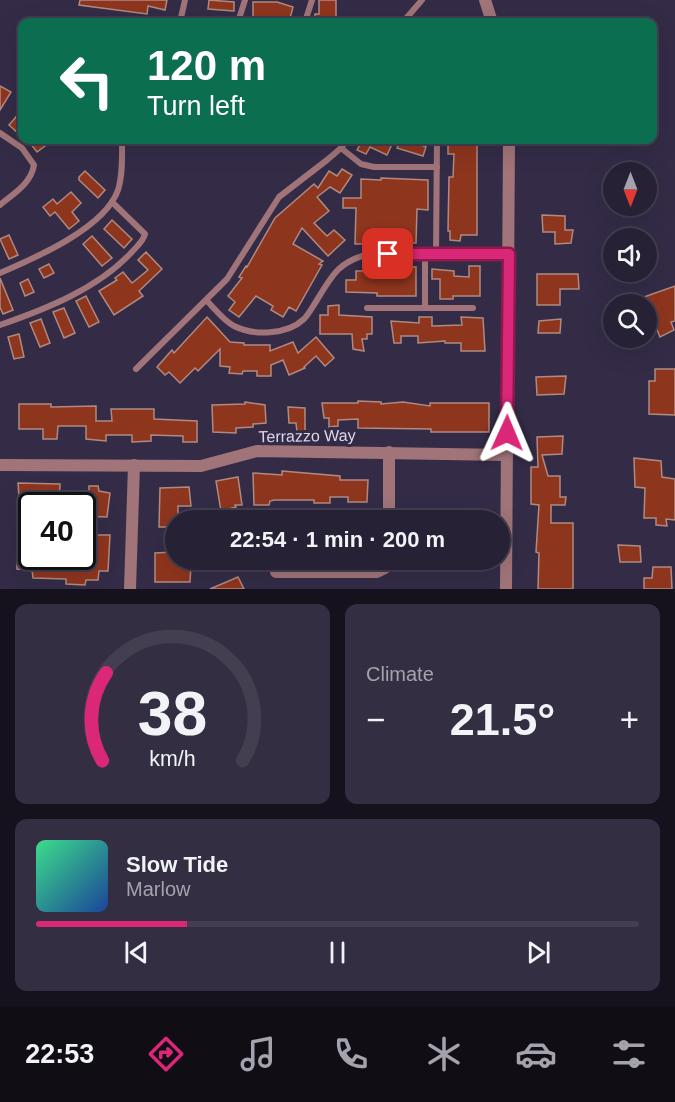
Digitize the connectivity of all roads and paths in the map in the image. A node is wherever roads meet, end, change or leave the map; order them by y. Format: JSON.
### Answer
{"nodes":[{"id":1,"x":185,"y":0,"type":"edge"},
{"id":2,"x":245,"y":0,"type":"edge"},
{"id":3,"x":312,"y":0,"type":"edge"},
{"id":4,"x":422,"y":0,"type":"edge"},
{"id":5,"x":485,"y":0,"type":"edge"},
{"id":6,"x":181,"y":18,"type":"edge"},
{"id":7,"x":239,"y":18,"type":"edge"},
{"id":8,"x":306,"y":18,"type":"edge"},
{"id":9,"x":406,"y":18,"type":"edge"},
{"id":10,"x":491,"y":18,"type":"edge"},
{"id":11,"x":0,"y":133,"type":"edge"},
{"id":12,"x":122,"y":144,"type":"edge"},
{"id":13,"x":344,"y":144,"type":"edge"},
{"id":14,"x":437,"y":144,"type":"edge"},
{"id":15,"x":509,"y":144,"type":"edge"},
{"id":16,"x":341,"y":148,"type":"junction"},
{"id":17,"x":437,"y":167,"type":"junction"},
{"id":18,"x":112,"y":202,"type":"junction"},
{"id":19,"x":0,"y":205,"type":"edge"},
{"id":20,"x":425,"y":254,"type":"junction"},
{"id":21,"x":436,"y":254,"type":"junction"},
{"id":22,"x":509,"y":254,"type":"junction"},
{"id":23,"x":0,"y":273,"type":"edge"},
{"id":24,"x":207,"y":301,"type":"junction"},
{"id":25,"x":367,"y":308,"type":"dead end"},
{"id":26,"x":425,"y":308,"type":"junction"},
{"id":27,"x":473,"y":308,"type":"dead end"},
{"id":28,"x":0,"y":325,"type":"edge"},
{"id":29,"x":136,"y":369,"type":"dead end"},
{"id":30,"x":389,"y":452,"type":"junction"},
{"id":31,"x":507,"y":455,"type":"junction"},
{"id":32,"x":0,"y":465,"type":"edge"},
{"id":33,"x":134,"y":465,"type":"junction"},
{"id":34,"x":389,"y":510,"type":"edge"},
{"id":35,"x":381,"y":570,"type":"edge"},
{"id":36,"x":276,"y":572,"type":"dead end"},
{"id":37,"x":130,"y":589,"type":"edge"},
{"id":38,"x":506,"y":589,"type":"edge"}],
"edges":[{"from":1,"to":6,"type":"lane"},
{"from":2,"to":7,"type":"lane"},
{"from":3,"to":8,"type":"lane"},
{"from":4,"to":9,"type":"lane"},
{"from":5,"to":10,"type":"street"},
{"from":11,"to":19,"type":"lane"},
{"from":12,"to":18,"type":"lane"},
{"from":13,"to":16,"type":"lane"},
{"from":14,"to":17,"type":"lane"},
{"from":15,"to":22,"type":"street"},
{"from":16,"to":17,"type":"lane"},
{"from":16,"to":24,"type":"lane"},
{"from":17,"to":21,"type":"lane"},
{"from":18,"to":23,"type":"lane"},
{"from":18,"to":28,"type":"lane"},
{"from":20,"to":21,"type":"lane"},
{"from":20,"to":24,"type":"lane"},
{"from":20,"to":26,"type":"lane"},
{"from":21,"to":22,"type":"lane"},
{"from":22,"to":31,"type":"street"},
{"from":24,"to":29,"type":"lane"},
{"from":25,"to":26,"type":"lane"},
{"from":26,"to":27,"type":"lane"},
{"from":30,"to":31,"type":"street","name":"Terrazzo Way"},
{"from":30,"to":33,"type":"street","name":"Terrazzo Way"},
{"from":30,"to":34,"type":"street"},
{"from":31,"to":38,"type":"street"},
{"from":32,"to":33,"type":"street","name":"Terrazzo Way"},
{"from":33,"to":37,"type":"street"},
{"from":35,"to":36,"type":"street"}]}
